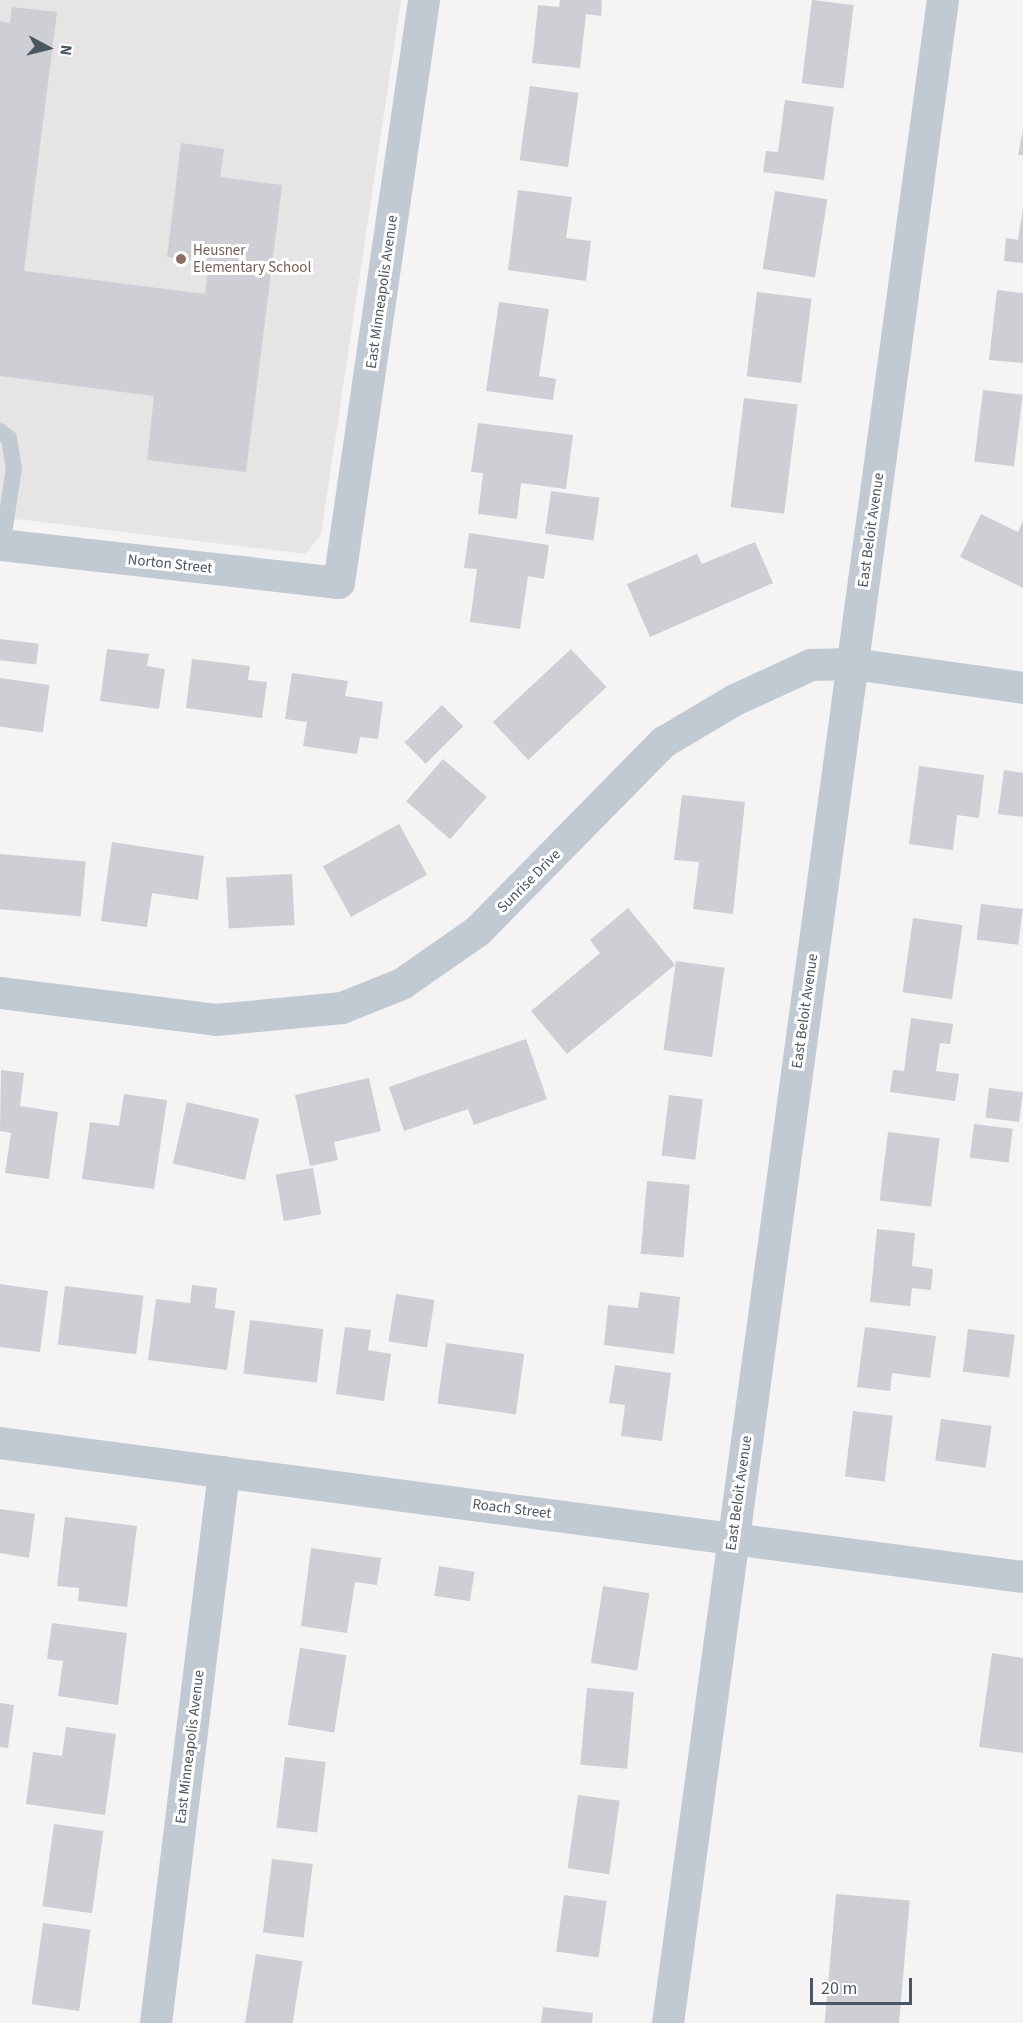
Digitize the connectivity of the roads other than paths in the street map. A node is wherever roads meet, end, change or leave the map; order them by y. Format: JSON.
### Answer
{"nodes":[{"id":1,"x":424,"y":0,"type":"edge"},
{"id":2,"x":943,"y":0,"type":"edge"},
{"id":3,"x":0,"y":431,"type":"edge"},
{"id":4,"x":1,"y":545,"type":"edge"},
{"id":5,"x":339,"y":583,"type":"joint"},
{"id":6,"x":853,"y":664,"type":"junction"},
{"id":7,"x":1023,"y":688,"type":"edge"},
{"id":8,"x":0,"y":993,"type":"edge"},
{"id":9,"x":0,"y":1443,"type":"edge"},
{"id":10,"x":224,"y":1472,"type":"junction"},
{"id":11,"x":733,"y":1538,"type":"junction"},
{"id":12,"x":1023,"y":1577,"type":"edge"},
{"id":13,"x":156,"y":2023,"type":"edge"},
{"id":14,"x":668,"y":2023,"type":"edge"}],
"edges":[{"from":1,"to":5,"type":"street","name":"East Minneapolis Avenue"},
{"from":2,"to":6,"type":"street","name":"East Beloit Avenue"},
{"from":3,"to":4,"type":"lane"},
{"from":4,"to":5,"type":"street","name":"Norton Street"},
{"from":6,"to":7,"type":"street","name":"Sunrise Drive"},
{"from":6,"to":8,"type":"street","name":"Sunrise Drive"},
{"from":6,"to":11,"type":"street","name":"East Beloit Avenue"},
{"from":9,"to":10,"type":"street","name":"Roach Street"},
{"from":10,"to":11,"type":"street","name":"Roach Street"},
{"from":10,"to":13,"type":"street","name":"East Minneapolis Avenue"},
{"from":11,"to":12,"type":"street","name":"Roach Street"},
{"from":11,"to":14,"type":"street","name":"East Beloit Avenue"}]}
